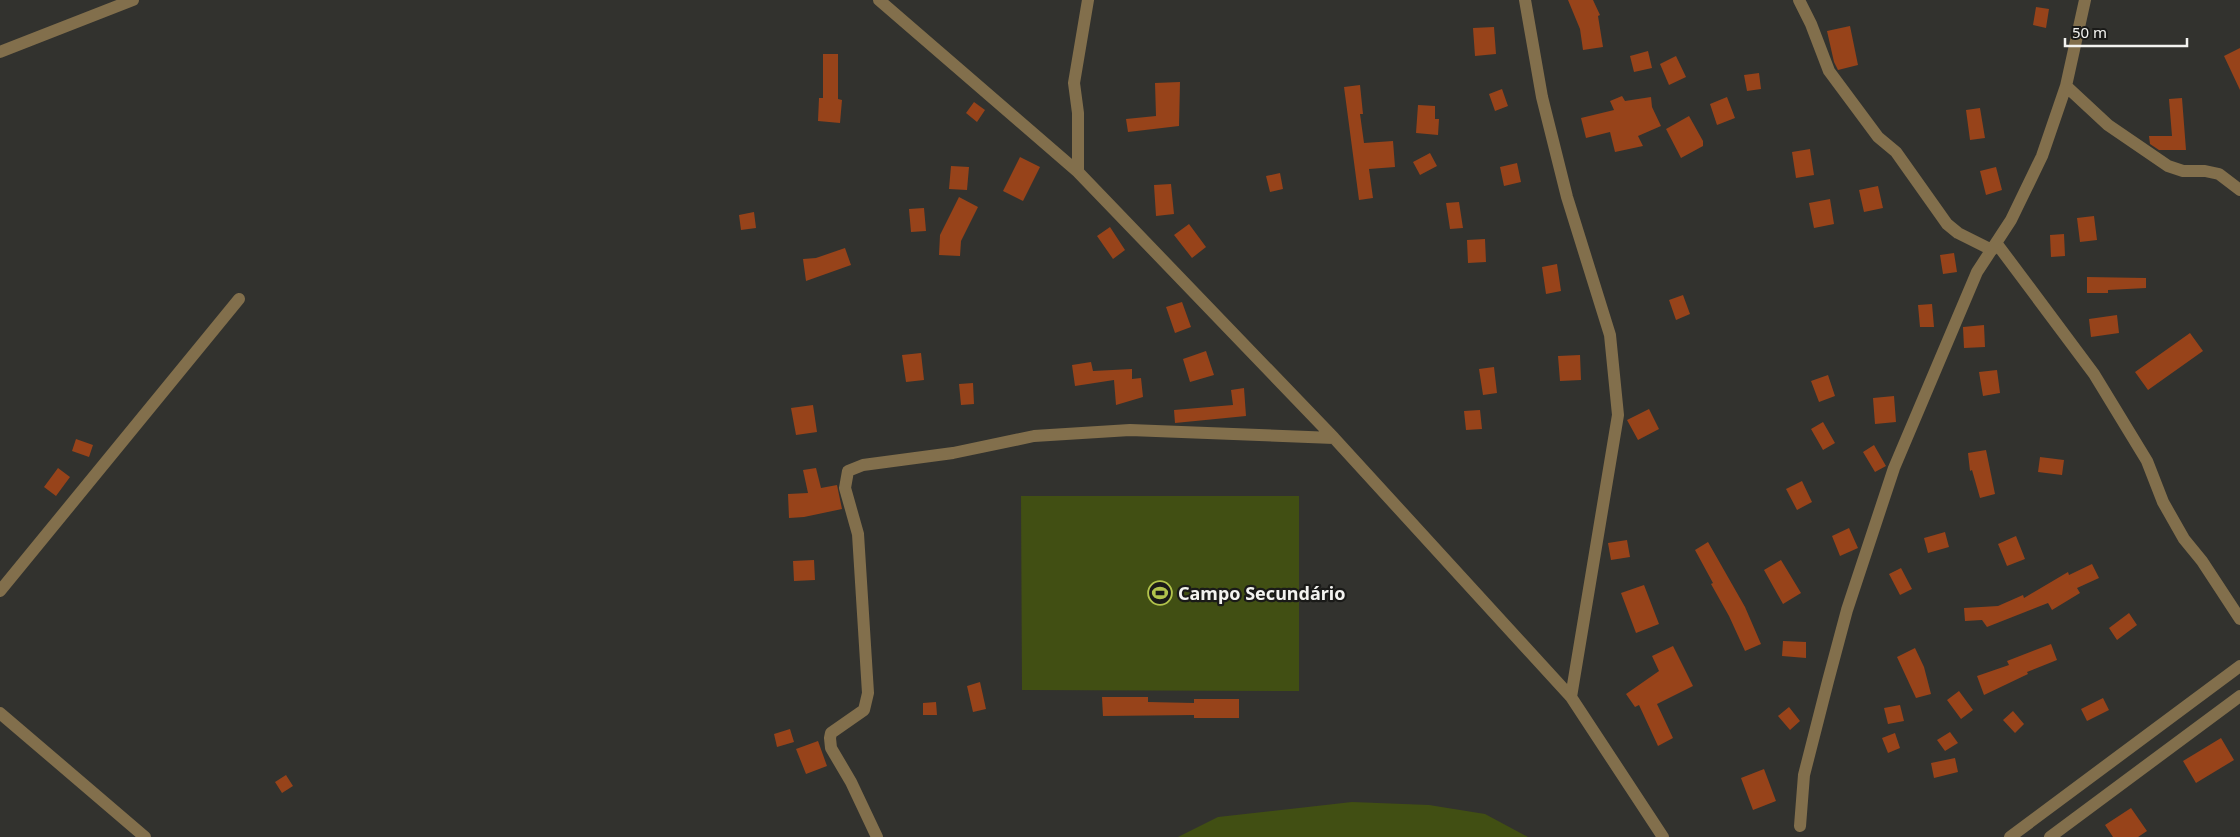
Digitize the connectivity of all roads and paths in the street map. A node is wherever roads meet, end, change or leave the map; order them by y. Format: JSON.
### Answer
{"nodes":[{"id":1,"x":133,"y":0,"type":"edge"},
{"id":2,"x":879,"y":0,"type":"edge"},
{"id":3,"x":1088,"y":0,"type":"edge"},
{"id":4,"x":1525,"y":0,"type":"edge"},
{"id":5,"x":1799,"y":0,"type":"edge"},
{"id":6,"x":2085,"y":0,"type":"edge"},
{"id":7,"x":0,"y":52,"type":"edge"},
{"id":8,"x":2066,"y":86,"type":"junction"},
{"id":9,"x":1078,"y":172,"type":"junction"},
{"id":10,"x":2240,"y":190,"type":"edge"},
{"id":11,"x":1995,"y":247,"type":"junction"},
{"id":12,"x":239,"y":299,"type":"dead end"},
{"id":13,"x":1334,"y":438,"type":"junction"},
{"id":14,"x":0,"y":591,"type":"edge"},
{"id":15,"x":2240,"y":619,"type":"edge"},
{"id":16,"x":2240,"y":666,"type":"edge"},
{"id":17,"x":2240,"y":696,"type":"edge"},
{"id":18,"x":1570,"y":697,"type":"junction"},
{"id":19,"x":0,"y":713,"type":"edge"},
{"id":20,"x":1800,"y":826,"type":"dead end"},
{"id":21,"x":145,"y":837,"type":"edge"},
{"id":22,"x":877,"y":837,"type":"edge"},
{"id":23,"x":1663,"y":837,"type":"edge"},
{"id":24,"x":2010,"y":837,"type":"edge"},
{"id":25,"x":2050,"y":837,"type":"edge"}],
"edges":[{"from":1,"to":7,"type":"street"},
{"from":2,"to":9,"type":"street"},
{"from":3,"to":9,"type":"street"},
{"from":4,"to":18,"type":"street"},
{"from":5,"to":11,"type":"street"},
{"from":6,"to":8,"type":"street"},
{"from":8,"to":10,"type":"street"},
{"from":8,"to":11,"type":"street"},
{"from":9,"to":13,"type":"street"},
{"from":11,"to":15,"type":"street"},
{"from":11,"to":20,"type":"street"},
{"from":12,"to":14,"type":"street"},
{"from":13,"to":18,"type":"street"},
{"from":13,"to":22,"type":"street"},
{"from":16,"to":24,"type":"street"},
{"from":17,"to":25,"type":"street"},
{"from":18,"to":23,"type":"street"},
{"from":19,"to":21,"type":"street"}]}
